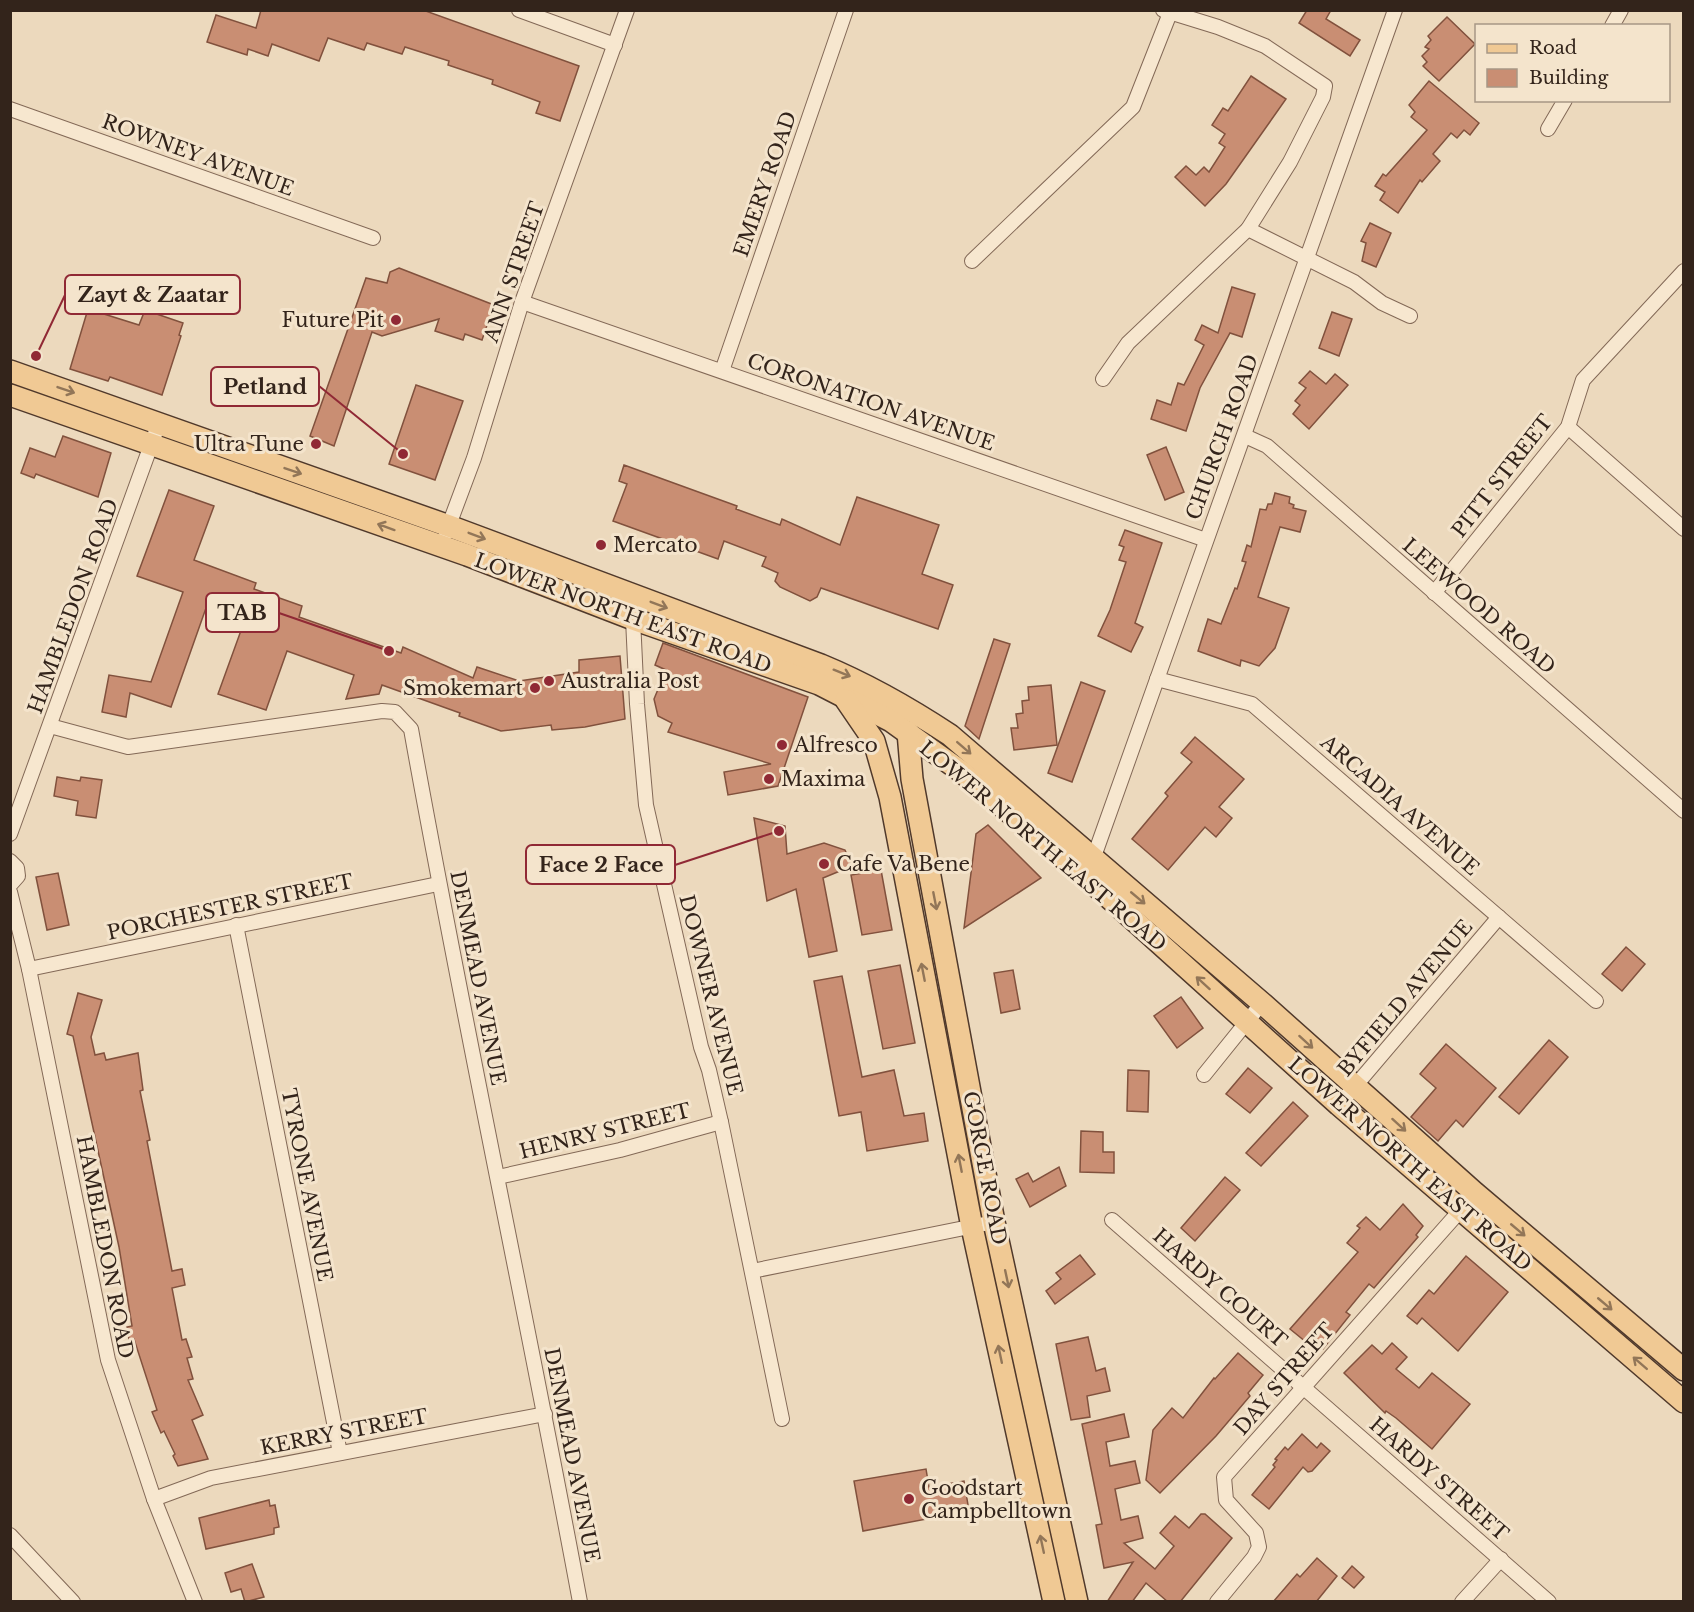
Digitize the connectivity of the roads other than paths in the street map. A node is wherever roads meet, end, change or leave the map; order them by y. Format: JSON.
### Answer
{"nodes":[{"id":1,"x":519,"y":10,"type":"edge"},
{"id":2,"x":627,"y":10,"type":"edge"},
{"id":3,"x":846,"y":10,"type":"edge"},
{"id":4,"x":1395,"y":10,"type":"edge"},
{"id":5,"x":1621,"y":10,"type":"edge"},
{"id":6,"x":1166,"y":12,"type":"edge"},
{"id":7,"x":1613,"y":24,"type":"edge"},
{"id":8,"x":615,"y":45,"type":"junction"},
{"id":9,"x":1564,"y":102,"type":"edge"},
{"id":10,"x":10,"y":109,"type":"edge"},
{"id":11,"x":1548,"y":129,"type":"dead end"},
{"id":12,"x":1248,"y":229,"type":"junction"},
{"id":13,"x":373,"y":238,"type":"dead end"},
{"id":14,"x":1306,"y":260,"type":"junction"},
{"id":15,"x":972,"y":261,"type":"dead end"},
{"id":16,"x":1683,"y":271,"type":"edge"},
{"id":17,"x":522,"y":302,"type":"junction"},
{"id":18,"x":1410,"y":316,"type":"dead end"},
{"id":19,"x":10,"y":371,"type":"edge"},
{"id":20,"x":722,"y":371,"type":"junction"},
{"id":21,"x":1103,"y":379,"type":"dead end"},
{"id":22,"x":10,"y":395,"type":"edge"},
{"id":23,"x":159,"y":423,"type":"junction"},
{"id":24,"x":1568,"y":427,"type":"junction"},
{"id":25,"x":1245,"y":436,"type":"junction"},
{"id":26,"x":152,"y":444,"type":"junction"},
{"id":27,"x":448,"y":526,"type":"junction"},
{"id":28,"x":1683,"y":529,"type":"edge"},
{"id":29,"x":1206,"y":540,"type":"junction"},
{"id":30,"x":441,"y":547,"type":"junction"},
{"id":31,"x":1434,"y":593,"type":"junction"},
{"id":32,"x":633,"y":618,"type":"junction"},
{"id":33,"x":1157,"y":679,"type":"junction"},
{"id":34,"x":844,"y":697,"type":"junction"},
{"id":35,"x":912,"y":723,"type":"junction"},
{"id":36,"x":50,"y":726,"type":"junction"},
{"id":37,"x":890,"y":797,"type":"junction"},
{"id":38,"x":1683,"y":811,"type":"edge"},
{"id":39,"x":10,"y":834,"type":"edge"},
{"id":40,"x":10,"y":861,"type":"edge"},
{"id":41,"x":1090,"y":869,"type":"junction"},
{"id":42,"x":438,"y":884,"type":"junction"},
{"id":43,"x":10,"y":885,"type":"edge"},
{"id":44,"x":10,"y":892,"type":"edge"},
{"id":45,"x":1499,"y":917,"type":"junction"},
{"id":46,"x":236,"y":925,"type":"junction"},
{"id":47,"x":29,"y":969,"type":"junction"},
{"id":48,"x":1596,"y":1001,"type":"dead end"},
{"id":49,"x":1262,"y":1003,"type":"junction"},
{"id":50,"x":1246,"y":1022,"type":"junction"},
{"id":51,"x":1204,"y":1075,"type":"dead end"},
{"id":52,"x":1356,"y":1086,"type":"junction"},
{"id":53,"x":1339,"y":1105,"type":"junction"},
{"id":54,"x":721,"y":1122,"type":"junction"},
{"id":55,"x":498,"y":1177,"type":"junction"},
{"id":56,"x":1475,"y":1193,"type":"junction"},
{"id":57,"x":1460,"y":1210,"type":"junction"},
{"id":58,"x":1112,"y":1220,"type":"dead end"},
{"id":59,"x":994,"y":1222,"type":"junction"},
{"id":60,"x":972,"y":1227,"type":"junction"},
{"id":61,"x":752,"y":1271,"type":"junction"},
{"id":62,"x":1683,"y":1370,"type":"edge"},
{"id":63,"x":1302,"y":1386,"type":"junction"},
{"id":64,"x":1683,"y":1402,"type":"edge"},
{"id":65,"x":545,"y":1414,"type":"junction"},
{"id":66,"x":782,"y":1419,"type":"dead end"},
{"id":67,"x":340,"y":1453,"type":"junction"},
{"id":68,"x":154,"y":1499,"type":"junction"},
{"id":69,"x":10,"y":1535,"type":"edge"},
{"id":70,"x":1501,"y":1559,"type":"junction"},
{"id":71,"x":194,"y":1601,"type":"edge"},
{"id":72,"x":73,"y":1602,"type":"edge"},
{"id":73,"x":580,"y":1602,"type":"edge"},
{"id":74,"x":1054,"y":1602,"type":"edge"},
{"id":75,"x":1077,"y":1602,"type":"edge"},
{"id":76,"x":1217,"y":1602,"type":"edge"},
{"id":77,"x":1462,"y":1602,"type":"edge"},
{"id":78,"x":1550,"y":1602,"type":"edge"}],
"edges":[{"from":1,"to":8,"type":"street"},
{"from":2,"to":8,"type":"street","name":"ANN STREET"},
{"from":3,"to":20,"type":"street","name":"EMERY ROAD"},
{"from":4,"to":14,"type":"street","name":"CHURCH ROAD"},
{"from":5,"to":7,"type":"street"},
{"from":6,"to":12,"type":"street"},
{"from":6,"to":15,"type":"street"},
{"from":8,"to":17,"type":"street","name":"ANN STREET"},
{"from":9,"to":11,"type":"street"},
{"from":10,"to":13,"type":"street","name":"ROWNEY AVENUE"},
{"from":12,"to":14,"type":"street"},
{"from":12,"to":21,"type":"street"},
{"from":14,"to":18,"type":"street"},
{"from":14,"to":25,"type":"street","name":"CHURCH ROAD"},
{"from":16,"to":24,"type":"street","name":"PITT STREET"},
{"from":17,"to":20,"type":"street","name":"CORONATION AVENUE"},
{"from":17,"to":27,"type":"street","name":"ANN STREET"},
{"from":19,"to":23,"type":"main road","name":"LOWER NORTH EAST ROAD","one_way":true},
{"from":20,"to":29,"type":"street","name":"CORONATION AVENUE"},
{"from":22,"to":26,"type":"main road","name":"LOWER NORTH EAST ROAD"},
{"from":23,"to":26,"type":"street","name":"HAMBLEDON ROAD"},
{"from":23,"to":27,"type":"main road","name":"LOWER NORTH EAST ROAD","one_way":true},
{"from":24,"to":28,"type":"street"},
{"from":24,"to":31,"type":"street","name":"PITT STREET"},
{"from":25,"to":29,"type":"street","name":"CHURCH ROAD"},
{"from":25,"to":31,"type":"street","name":"LEEWOOD ROAD"},
{"from":30,"to":26,"type":"main road","name":"LOWER NORTH EAST ROAD","one_way":true},
{"from":26,"to":36,"type":"street","name":"HAMBLEDON ROAD"},
{"from":27,"to":30,"type":"street","name":"ANN STREET"},
{"from":27,"to":35,"type":"main road","name":"LOWER NORTH EAST ROAD","one_way":true},
{"from":29,"to":33,"type":"street","name":"CHURCH ROAD"},
{"from":30,"to":32,"type":"main road","name":"LOWER NORTH EAST ROAD"},
{"from":31,"to":38,"type":"street","name":"LEEWOOD ROAD"},
{"from":32,"to":34,"type":"main road","name":"LOWER NORTH EAST ROAD"},
{"from":32,"to":54,"type":"street","name":"DOWNER AVENUE"},
{"from":33,"to":41,"type":"street","name":"CHURCH ROAD"},
{"from":33,"to":45,"type":"street","name":"ARCADIA AVENUE"},
{"from":34,"to":35,"type":"main road","name":"LOWER NORTH EAST ROAD"},
{"from":34,"to":37,"type":"main road","name":"GORGE ROAD"},
{"from":35,"to":37,"type":"main road","name":"GORGE ROAD"},
{"from":35,"to":41,"type":"main road","name":"LOWER NORTH EAST ROAD"},
{"from":35,"to":59,"type":"main road","name":"GORGE ROAD","one_way":true},
{"from":36,"to":39,"type":"street","name":"HAMBLEDON ROAD"},
{"from":36,"to":42,"type":"street","name":"DENMEAD AVENUE"},
{"from":60,"to":37,"type":"main road","name":"GORGE ROAD","one_way":true},
{"from":40,"to":43,"type":"street"},
{"from":41,"to":49,"type":"main road","name":"LOWER NORTH EAST ROAD","one_way":true},
{"from":50,"to":41,"type":"main road","name":"LOWER NORTH EAST ROAD","one_way":true},
{"from":42,"to":46,"type":"street","name":"PORCHESTER STREET"},
{"from":42,"to":55,"type":"street","name":"DENMEAD AVENUE"},
{"from":44,"to":47,"type":"street","name":"HAMBLEDON ROAD"},
{"from":45,"to":48,"type":"street","name":"ARCADIA AVENUE"},
{"from":45,"to":52,"type":"street","name":"BYFIELD AVENUE"},
{"from":46,"to":47,"type":"street","name":"PORCHESTER STREET"},
{"from":46,"to":67,"type":"street","name":"TYRONE AVENUE"},
{"from":47,"to":68,"type":"street","name":"HAMBLEDON ROAD"},
{"from":49,"to":50,"type":"street"},
{"from":49,"to":52,"type":"main road","name":"LOWER NORTH EAST ROAD","one_way":true},
{"from":50,"to":51,"type":"street"},
{"from":50,"to":53,"type":"main road","name":"LOWER NORTH EAST ROAD"},
{"from":52,"to":53,"type":"street","name":"BYFIELD AVENUE"},
{"from":52,"to":56,"type":"main road","name":"LOWER NORTH EAST ROAD","one_way":true},
{"from":53,"to":57,"type":"main road","name":"LOWER NORTH EAST ROAD"},
{"from":54,"to":55,"type":"street","name":"HENRY STREET"},
{"from":54,"to":61,"type":"street","name":"DOWNER AVENUE"},
{"from":55,"to":65,"type":"street","name":"DENMEAD AVENUE"},
{"from":56,"to":57,"type":"street","name":"DAY STREET"},
{"from":56,"to":62,"type":"main road","name":"LOWER NORTH EAST ROAD","one_way":true},
{"from":57,"to":63,"type":"street","name":"DAY STREET"},
{"from":64,"to":57,"type":"main road","name":"LOWER NORTH EAST ROAD","one_way":true},
{"from":58,"to":63,"type":"street","name":"HARDY COURT"},
{"from":59,"to":60,"type":"street"},
{"from":59,"to":75,"type":"main road","name":"GORGE ROAD","one_way":true},
{"from":60,"to":61,"type":"street"},
{"from":74,"to":60,"type":"main road","name":"GORGE ROAD","one_way":true},
{"from":61,"to":66,"type":"street","name":"DOWNER AVENUE"},
{"from":63,"to":70,"type":"street","name":"HARDY STREET"},
{"from":63,"to":76,"type":"street","name":"DAY STREET"},
{"from":65,"to":67,"type":"street","name":"KERRY STREET"},
{"from":65,"to":73,"type":"street","name":"DENMEAD AVENUE"},
{"from":67,"to":68,"type":"street","name":"KERRY STREET"},
{"from":68,"to":71,"type":"street","name":"HAMBLEDON ROAD"},
{"from":69,"to":72,"type":"street"},
{"from":70,"to":77,"type":"street"},
{"from":70,"to":78,"type":"street","name":"HARDY STREET"}]}
